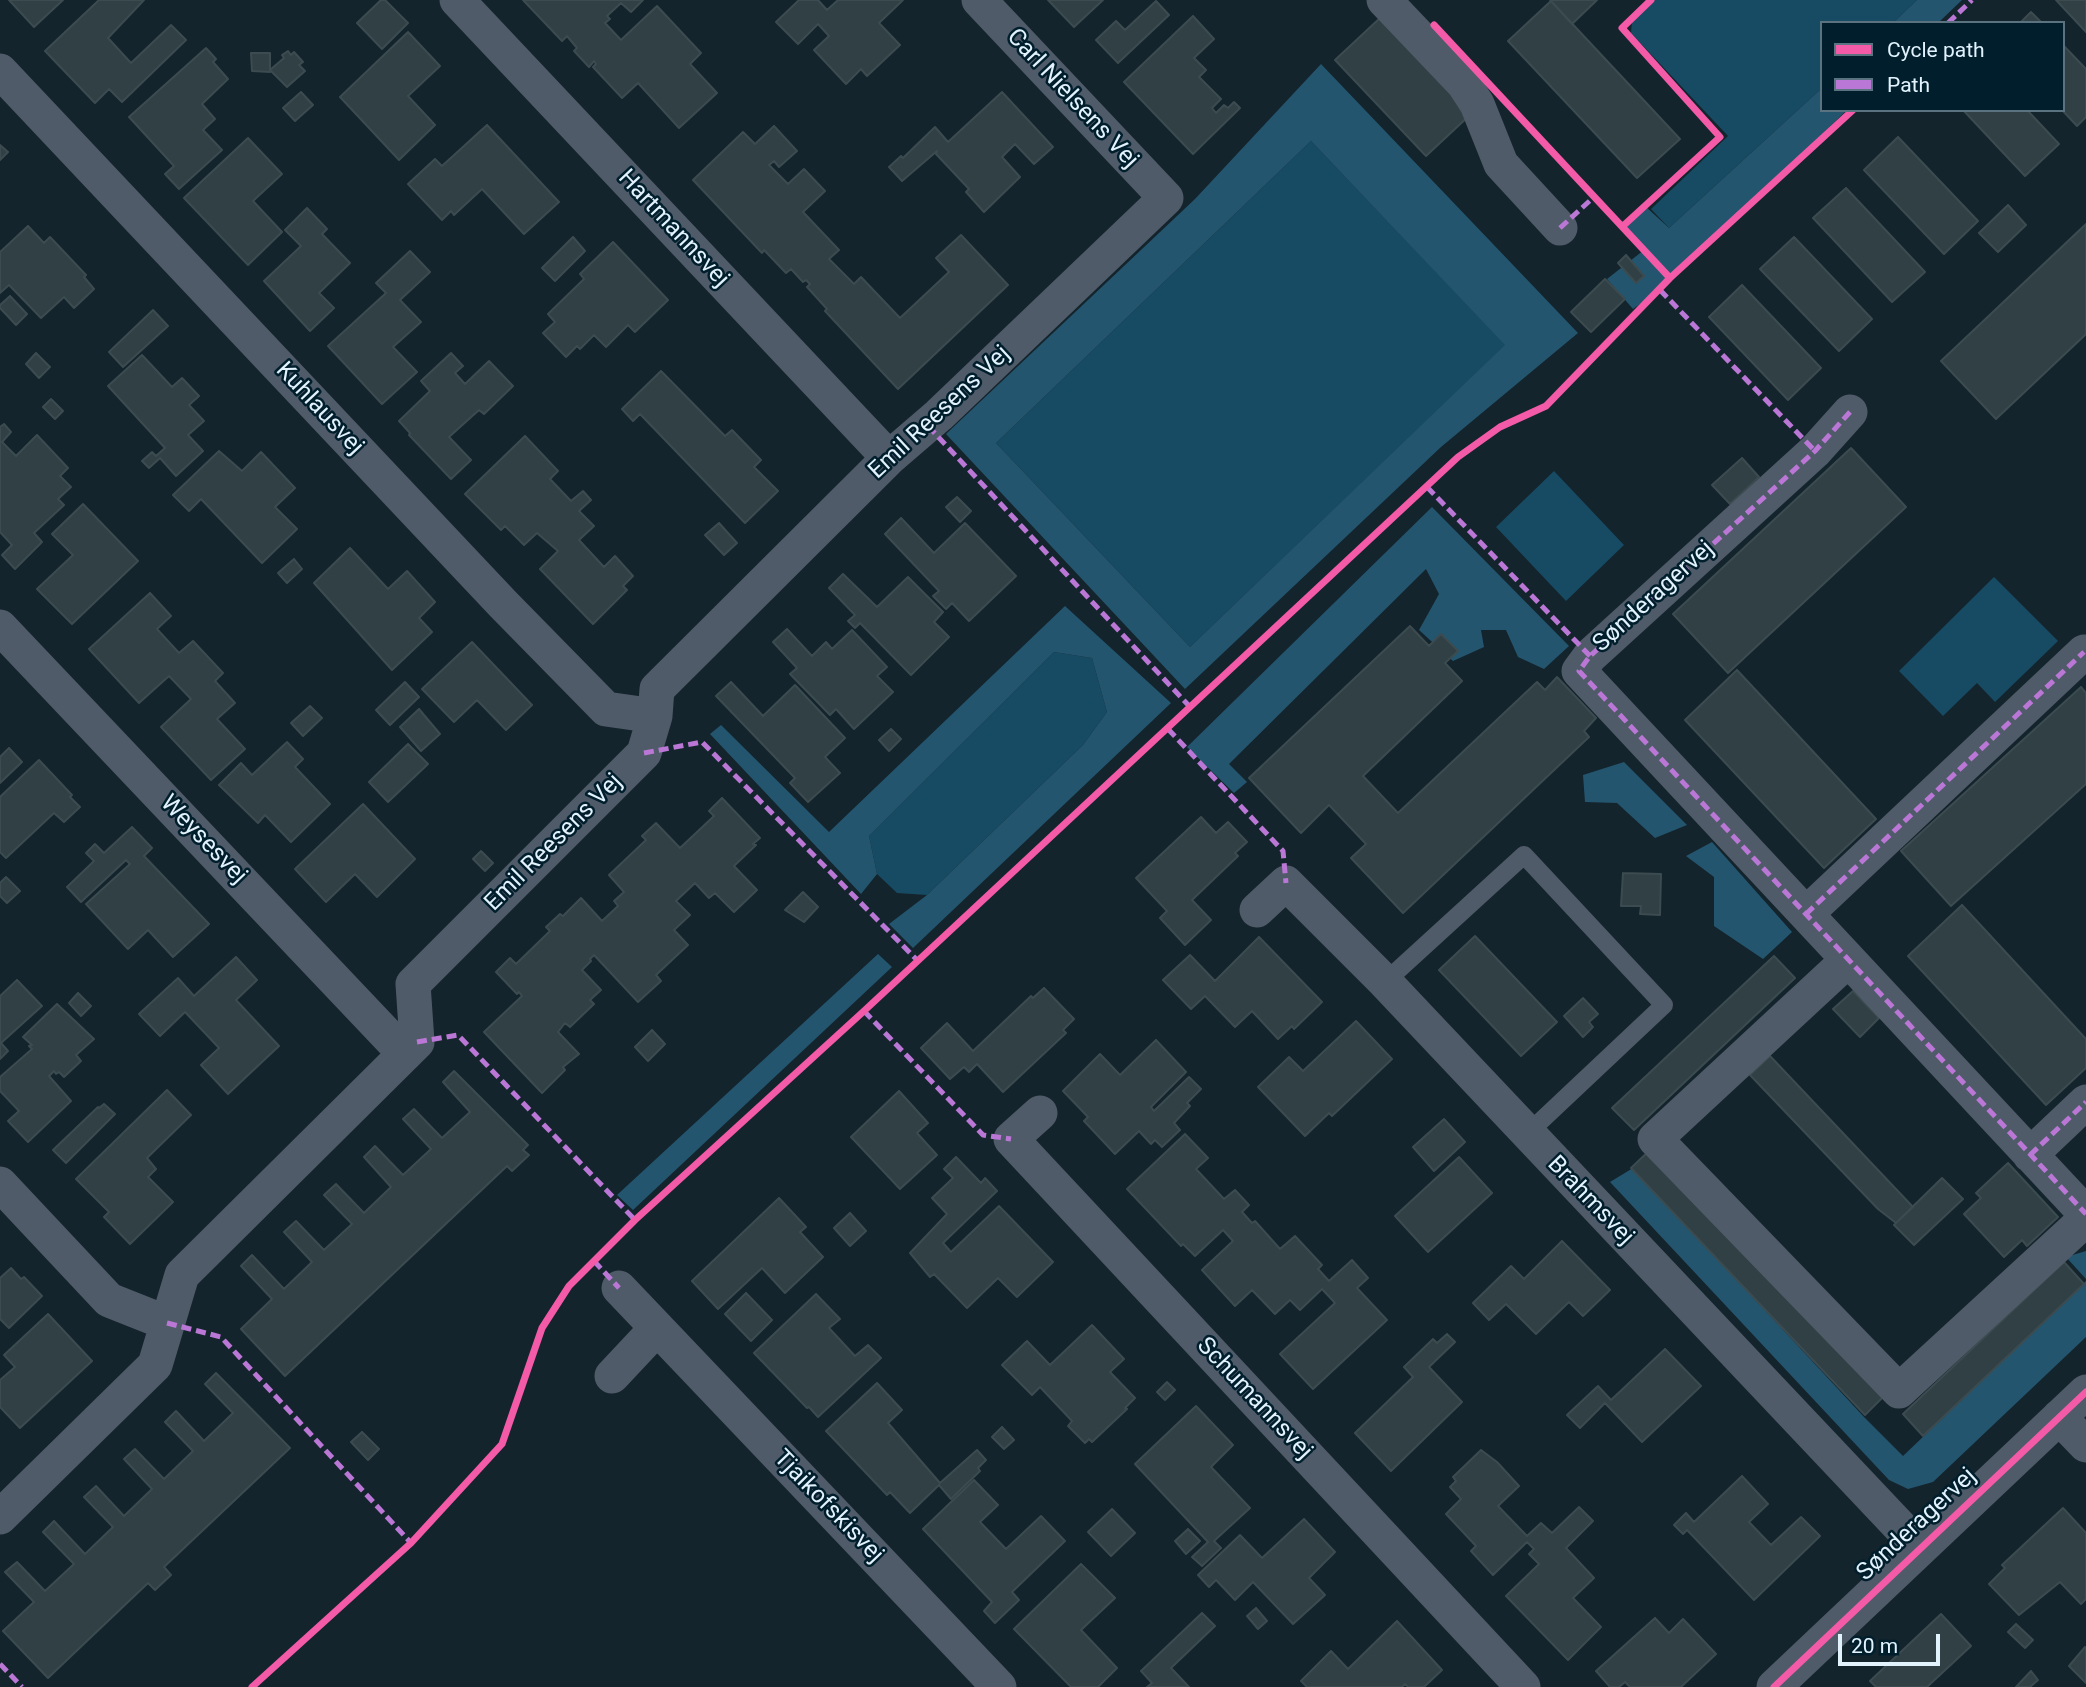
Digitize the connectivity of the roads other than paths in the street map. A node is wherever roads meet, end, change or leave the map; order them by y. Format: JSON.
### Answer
{"nodes":[{"id":1,"x":457,"y":0,"type":"edge"},
{"id":2,"x":979,"y":0,"type":"edge"},
{"id":3,"x":1384,"y":0,"type":"edge"},
{"id":4,"x":0,"y":71,"type":"edge"},
{"id":5,"x":1166,"y":198,"type":"joint"},
{"id":6,"x":1560,"y":228,"type":"dead end"},
{"id":7,"x":1850,"y":412,"type":"dead end"},
{"id":8,"x":889,"y":458,"type":"junction"},
{"id":9,"x":0,"y":627,"type":"edge"},
{"id":10,"x":2084,"y":652,"type":"dead end"},
{"id":11,"x":656,"y":716,"type":"junction"},
{"id":12,"x":1257,"y":910,"type":"dead end"},
{"id":13,"x":1806,"y":914,"type":"junction"},
{"id":14,"x":1848,"y":960,"type":"junction"},
{"id":15,"x":1385,"y":982,"type":"junction"},
{"id":16,"x":405,"y":1054,"type":"junction"},
{"id":17,"x":2086,"y":1102,"type":"edge"},
{"id":18,"x":1040,"y":1113,"type":"dead end"},
{"id":19,"x":1527,"y":1134,"type":"junction"},
{"id":20,"x":2030,"y":1155,"type":"junction"},
{"id":21,"x":0,"y":1184,"type":"edge"},
{"id":22,"x":2086,"y":1216,"type":"edge"},
{"id":23,"x":619,"y":1288,"type":"dead end"},
{"id":24,"x":167,"y":1323,"type":"junction"},
{"id":25,"x":657,"y":1328,"type":"junction"},
{"id":26,"x":612,"y":1376,"type":"dead end"},
{"id":27,"x":2086,"y":1392,"type":"edge"},
{"id":28,"x":2059,"y":1417,"type":"junction"},
{"id":29,"x":2086,"y":1445,"type":"edge"},
{"id":30,"x":0,"y":1517,"type":"edge"},
{"id":31,"x":1920,"y":1548,"type":"junction"},
{"id":32,"x":1783,"y":1684,"type":"edge"},
{"id":33,"x":999,"y":1687,"type":"edge"},
{"id":34,"x":1523,"y":1687,"type":"edge"}],
"edges":[{"from":1,"to":8,"type":"street","name":"Hartmannsvej"},
{"from":2,"to":5,"type":"street","name":"Carl Nielsens Vej"},
{"from":3,"to":6,"type":"street"},
{"from":4,"to":11,"type":"street","name":"Kuhlausvej"},
{"from":5,"to":8,"type":"street","name":"Emil Reesens Vej"},
{"from":7,"to":13,"type":"street","name":"Sønderagervej"},
{"from":8,"to":11,"type":"street","name":"Emil Reesens Vej"},
{"from":9,"to":16,"type":"street","name":"Weysesvej"},
{"from":10,"to":13,"type":"street"},
{"from":11,"to":16,"type":"street","name":"Emil Reesens Vej"},
{"from":12,"to":15,"type":"street","name":"Brahmsvej"},
{"from":13,"to":14,"type":"street","name":"Sønderagervej"},
{"from":14,"to":20,"type":"street","name":"Sønderagervej"},
{"from":14,"to":22,"type":"street","name":"Sønderagervej"},
{"from":15,"to":19,"type":"street","name":"Brahmsvej"},
{"from":15,"to":19,"type":"lane"},
{"from":16,"to":24,"type":"street","name":"Emil Reesens Vej"},
{"from":17,"to":20,"type":"street"},
{"from":18,"to":34,"type":"street","name":"Schumannsvej"},
{"from":19,"to":31,"type":"street","name":"Brahmsvej"},
{"from":20,"to":22,"type":"street","name":"Sønderagervej"},
{"from":21,"to":24,"type":"street"},
{"from":23,"to":25,"type":"street","name":"Tjaikofskisvej"},
{"from":24,"to":30,"type":"street","name":"Emil Reesens Vej"},
{"from":25,"to":26,"type":"street"},
{"from":25,"to":33,"type":"street","name":"Tjaikofskisvej"},
{"from":27,"to":28,"type":"street","name":"Sønderagervej"},
{"from":28,"to":29,"type":"street"},
{"from":28,"to":31,"type":"street","name":"Sønderagervej"},
{"from":31,"to":32,"type":"street","name":"Sønderagervej"}]}
